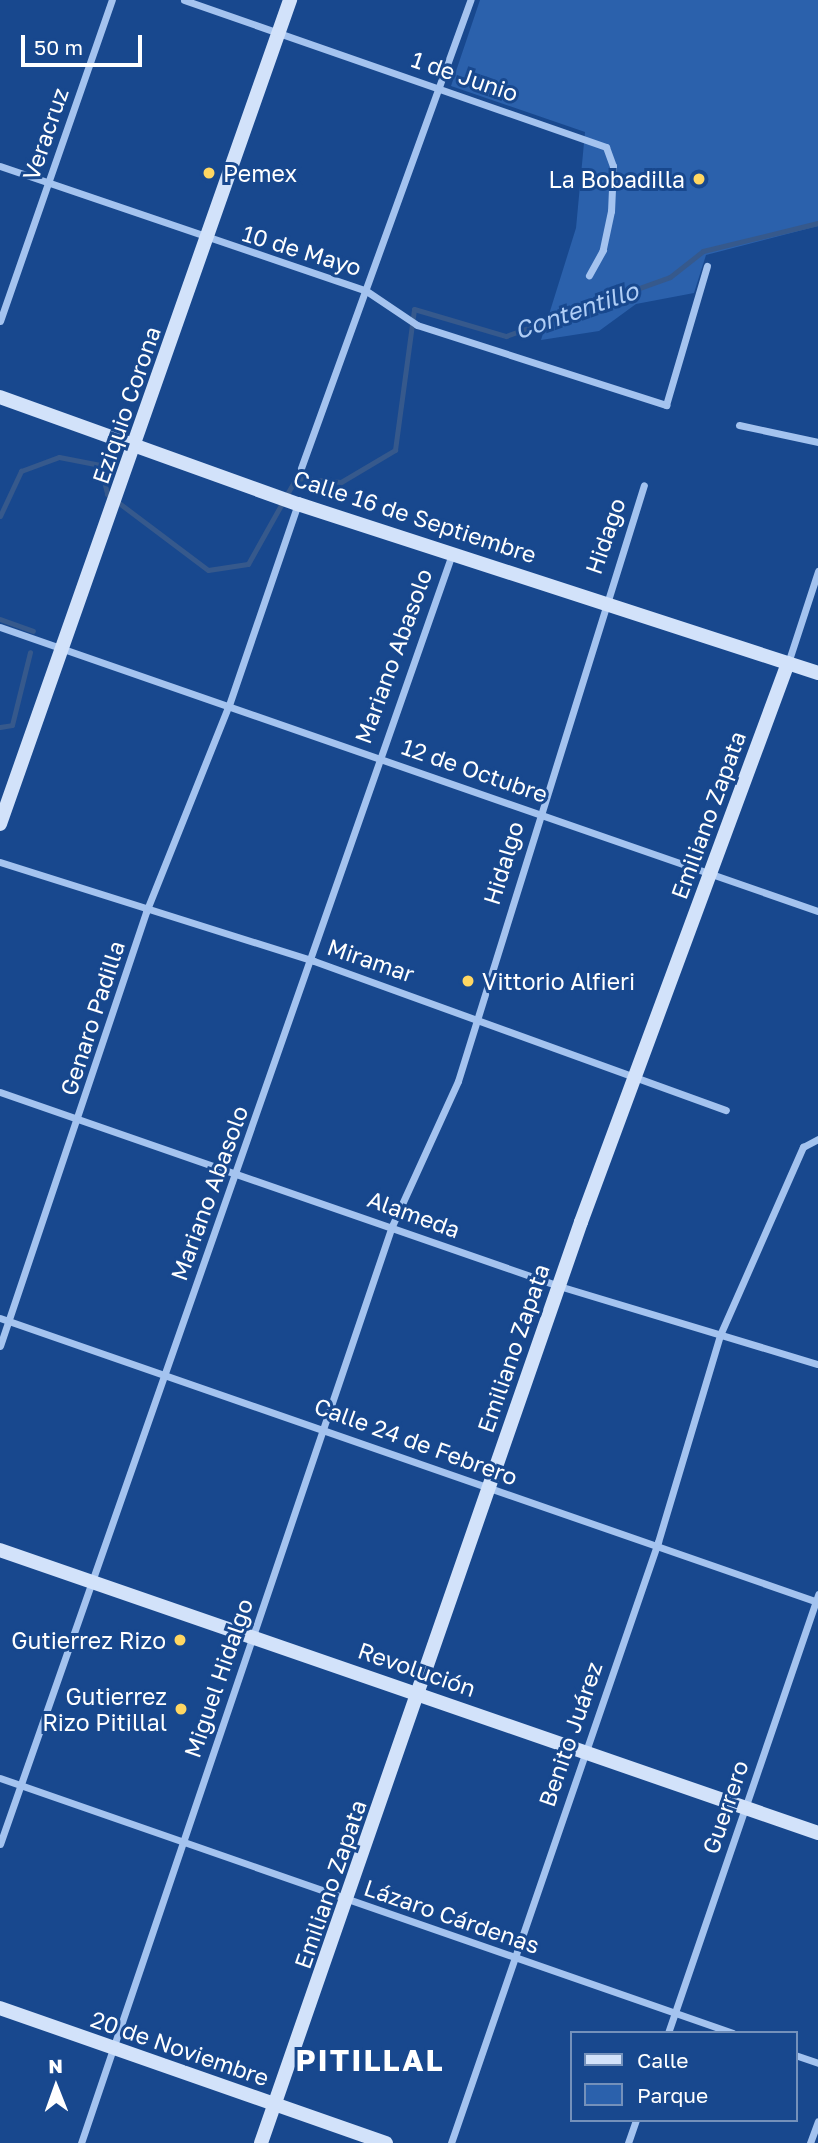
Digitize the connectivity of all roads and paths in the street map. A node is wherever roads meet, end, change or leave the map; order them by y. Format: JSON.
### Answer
{"nodes":[{"id":1,"x":112,"y":0,"type":"edge"},
{"id":2,"x":184,"y":0,"type":"edge"},
{"id":3,"x":290,"y":0,"type":"edge"},
{"id":4,"x":470,"y":0,"type":"edge"},
{"id":5,"x":278,"y":34,"type":"junction"},
{"id":6,"x":440,"y":87,"type":"junction"},
{"id":7,"x":0,"y":166,"type":"edge"},
{"id":8,"x":49,"y":184,"type":"junction"},
{"id":9,"x":205,"y":240,"type":"junction"},
{"id":10,"x":707,"y":266,"type":"dead end"},
{"id":11,"x":589,"y":275,"type":"dead end"},
{"id":12,"x":365,"y":289,"type":"junction"},
{"id":13,"x":0,"y":321,"type":"edge"},
{"id":14,"x":0,"y":397,"type":"edge"},
{"id":15,"x":739,"y":425,"type":"dead end"},
{"id":16,"x":818,"y":442,"type":"edge"},
{"id":17,"x":138,"y":444,"type":"junction"},
{"id":18,"x":302,"y":468,"type":"dead end"},
{"id":19,"x":644,"y":485,"type":"dead end"},
{"id":20,"x":298,"y":504,"type":"junction"},
{"id":21,"x":452,"y":554,"type":"junction"},
{"id":22,"x":818,"y":571,"type":"edge"},
{"id":23,"x":603,"y":599,"type":"junction"},
{"id":24,"x":0,"y":627,"type":"edge"},
{"id":25,"x":61,"y":650,"type":"junction"},
{"id":26,"x":788,"y":663,"type":"junction"},
{"id":27,"x":818,"y":673,"type":"edge"},
{"id":28,"x":229,"y":705,"type":"junction"},
{"id":29,"x":376,"y":757,"type":"junction"},
{"id":30,"x":539,"y":812,"type":"junction"},
{"id":31,"x":0,"y":824,"type":"edge"},
{"id":32,"x":0,"y":862,"type":"edge"},
{"id":33,"x":710,"y":877,"type":"junction"},
{"id":34,"x":818,"y":911,"type":"edge"},
{"id":35,"x":146,"y":912,"type":"junction"},
{"id":36,"x":314,"y":961,"type":"junction"},
{"id":37,"x":477,"y":1017,"type":"junction"},
{"id":38,"x":637,"y":1079,"type":"junction"},
{"id":39,"x":0,"y":1092,"type":"edge"},
{"id":40,"x":726,"y":1110,"type":"dead end"},
{"id":41,"x":79,"y":1120,"type":"junction"},
{"id":42,"x":818,"y":1139,"type":"edge"},
{"id":43,"x":237,"y":1172,"type":"junction"},
{"id":44,"x":392,"y":1226,"type":"junction"},
{"id":45,"x":559,"y":1286,"type":"junction"},
{"id":46,"x":0,"y":1318,"type":"edge"},
{"id":47,"x":9,"y":1321,"type":"junction"},
{"id":48,"x":720,"y":1335,"type":"junction"},
{"id":49,"x":0,"y":1346,"type":"edge"},
{"id":50,"x":818,"y":1364,"type":"edge"},
{"id":51,"x":164,"y":1373,"type":"junction"},
{"id":52,"x":325,"y":1427,"type":"junction"},
{"id":53,"x":488,"y":1490,"type":"junction"},
{"id":54,"x":658,"y":1542,"type":"junction"},
{"id":55,"x":0,"y":1549,"type":"edge"},
{"id":56,"x":93,"y":1581,"type":"junction"},
{"id":57,"x":817,"y":1599,"type":"edge"},
{"id":58,"x":253,"y":1636,"type":"junction"},
{"id":59,"x":420,"y":1695,"type":"junction"},
{"id":60,"x":584,"y":1749,"type":"junction"},
{"id":61,"x":0,"y":1778,"type":"edge"},
{"id":62,"x":20,"y":1785,"type":"junction"},
{"id":63,"x":745,"y":1807,"type":"junction"},
{"id":64,"x":818,"y":1833,"type":"edge"},
{"id":65,"x":183,"y":1840,"type":"junction"},
{"id":66,"x":0,"y":1844,"type":"edge"},
{"id":67,"x":350,"y":1902,"type":"junction"},
{"id":68,"x":516,"y":1958,"type":"junction"},
{"id":69,"x":0,"y":2008,"type":"edge"},
{"id":70,"x":676,"y":2012,"type":"junction"},
{"id":71,"x":669,"y":2031,"type":"edge"},
{"id":72,"x":728,"y":2031,"type":"edge"},
{"id":73,"x":113,"y":2050,"type":"junction"},
{"id":74,"x":797,"y":2056,"type":"edge"},
{"id":75,"x":818,"y":2063,"type":"edge"},
{"id":76,"x":275,"y":2105,"type":"junction"},
{"id":77,"x":818,"y":2120,"type":"edge"},
{"id":78,"x":635,"y":2122,"type":"edge"},
{"id":79,"x":81,"y":2143,"type":"edge"},
{"id":80,"x":261,"y":2143,"type":"edge"},
{"id":81,"x":386,"y":2143,"type":"edge"},
{"id":82,"x":451,"y":2143,"type":"edge"},
{"id":83,"x":628,"y":2143,"type":"edge"},
{"id":84,"x":810,"y":2143,"type":"edge"}],
"edges":[{"from":1,"to":8,"type":"street","name":"Veracruz"},
{"from":2,"to":5,"type":"street","name":"1 de Junio"},
{"from":3,"to":5,"type":"street","name":"Eziquio Corona"},
{"from":4,"to":6,"type":"street"},
{"from":5,"to":6,"type":"street","name":"1 de Junio"},
{"from":5,"to":9,"type":"street","name":"Eziquio Corona"},
{"from":6,"to":11,"type":"street","name":"1 de Junio"},
{"from":6,"to":12,"type":"street"},
{"from":7,"to":8,"type":"street","name":"10 de Mayo"},
{"from":8,"to":9,"type":"street","name":"10 de Mayo"},
{"from":8,"to":13,"type":"street","name":"Veracruz"},
{"from":9,"to":12,"type":"street","name":"10 de Mayo"},
{"from":9,"to":17,"type":"street","name":"Eziquio Corona"},
{"from":10,"to":12,"type":"street","name":"10 de Mayo"},
{"from":12,"to":18,"type":"street"},
{"from":14,"to":17,"type":"street","name":"Calle 16 de Septiembre"},
{"from":15,"to":16,"type":"street"},
{"from":17,"to":20,"type":"street","name":"Calle 16 de Septiembre"},
{"from":17,"to":25,"type":"street","name":"Eziquio Corona"},
{"from":19,"to":23,"type":"street","name":"Hidago"},
{"from":20,"to":21,"type":"street","name":"Calle 16 de Septiembre"},
{"from":20,"to":28,"type":"street","name":"Genaro Padilla"},
{"from":21,"to":23,"type":"street","name":"Calle 16 de Septiembre"},
{"from":21,"to":29,"type":"street","name":"Mariano Abasolo"},
{"from":22,"to":26,"type":"street","name":"Emiliano Zapata"},
{"from":23,"to":26,"type":"street","name":"Calle 16 de Septiembre"},
{"from":23,"to":30,"type":"street","name":"Hidalgo"},
{"from":24,"to":25,"type":"street","name":"12 de Octubre"},
{"from":25,"to":28,"type":"street","name":"12 de Octubre"},
{"from":25,"to":31,"type":"street","name":"Eziquio Corona"},
{"from":26,"to":27,"type":"street","name":"Calle 16 de Septiembre"},
{"from":26,"to":33,"type":"street","name":"Emiliano Zapata"},
{"from":28,"to":29,"type":"street","name":"12 de Octubre"},
{"from":28,"to":35,"type":"street","name":"Genaro Padilla"},
{"from":29,"to":30,"type":"street","name":"12 de Octubre"},
{"from":29,"to":36,"type":"street","name":"Mariano Abasolo"},
{"from":30,"to":33,"type":"street","name":"12 de Octubre"},
{"from":30,"to":37,"type":"street","name":"Hidalgo"},
{"from":32,"to":35,"type":"street","name":"Miramar"},
{"from":33,"to":34,"type":"street","name":"12 de Octubre"},
{"from":33,"to":38,"type":"street","name":"Emiliano Zapata"},
{"from":35,"to":36,"type":"street","name":"Miramar"},
{"from":35,"to":41,"type":"street","name":"Genaro Padilla"},
{"from":36,"to":37,"type":"street","name":"Miramar"},
{"from":36,"to":43,"type":"street","name":"Mariano Abasolo"},
{"from":37,"to":38,"type":"street","name":"Miramar"},
{"from":37,"to":44,"type":"street","name":"Hidalgo"},
{"from":38,"to":40,"type":"street","name":"Miramar"},
{"from":38,"to":45,"type":"street","name":"Emiliano Zapata"},
{"from":39,"to":41,"type":"street","name":"Alameda"},
{"from":41,"to":43,"type":"street","name":"Alameda"},
{"from":41,"to":47,"type":"street","name":"Genaro Padilla"},
{"from":42,"to":48,"type":"street"},
{"from":43,"to":44,"type":"street","name":"Alameda"},
{"from":43,"to":51,"type":"street","name":"Mariano Abasolo"},
{"from":44,"to":45,"type":"street","name":"Alameda"},
{"from":44,"to":52,"type":"street","name":"Miguel Hidalgo"},
{"from":45,"to":48,"type":"street","name":"Alameda"},
{"from":45,"to":53,"type":"street","name":"Emiliano Zapata"},
{"from":46,"to":47,"type":"street","name":"Calle 24 de Febrero"},
{"from":47,"to":49,"type":"street","name":"Genaro Padilla"},
{"from":47,"to":51,"type":"street","name":"Calle 24 de Febrero"},
{"from":48,"to":50,"type":"street","name":"Alameda"},
{"from":48,"to":54,"type":"street","name":"Benito Juárez"},
{"from":51,"to":52,"type":"street","name":"Calle 24 de Febrero"},
{"from":51,"to":56,"type":"street","name":"Mariano Abasolo"},
{"from":52,"to":53,"type":"street","name":"Calle 24 de Febrero"},
{"from":52,"to":58,"type":"street","name":"Miguel Hidalgo"},
{"from":53,"to":54,"type":"street","name":"Calle 24 de Febrero"},
{"from":53,"to":59,"type":"street","name":"Emiliano Zapata"},
{"from":54,"to":57,"type":"street","name":"Calle 24 de Febrero"},
{"from":54,"to":60,"type":"street","name":"Benito Juárez"},
{"from":55,"to":56,"type":"street","name":"Revolución"},
{"from":56,"to":58,"type":"street","name":"Revolución"},
{"from":56,"to":62,"type":"street","name":"Mariano Abasolo"},
{"from":57,"to":63,"type":"street","name":"Guerrero"},
{"from":58,"to":59,"type":"street","name":"Revolución"},
{"from":58,"to":65,"type":"street","name":"Miguel Hidalgo"},
{"from":59,"to":60,"type":"street","name":"Revolución"},
{"from":59,"to":67,"type":"street","name":"Emiliano Zapata"},
{"from":60,"to":63,"type":"street","name":"Revolución"},
{"from":60,"to":68,"type":"street","name":"Benito Juárez"},
{"from":61,"to":62,"type":"street","name":"Lázaro Cárdenas"},
{"from":62,"to":65,"type":"street","name":"Lázaro Cárdenas"},
{"from":62,"to":66,"type":"street","name":"Mariano Abasolo"},
{"from":63,"to":64,"type":"street","name":"Revolución"},
{"from":63,"to":70,"type":"street","name":"Guerrero"},
{"from":65,"to":67,"type":"street","name":"Lázaro Cárdenas"},
{"from":65,"to":73,"type":"street","name":"Miguel Hidalgo"},
{"from":67,"to":68,"type":"street","name":"Lázaro Cárdenas"},
{"from":67,"to":76,"type":"street","name":"Emiliano Zapata"},
{"from":68,"to":70,"type":"street","name":"Lázaro Cárdenas"},
{"from":68,"to":82,"type":"street","name":"Benito Juárez"},
{"from":69,"to":73,"type":"street","name":"20 de Noviembre"},
{"from":70,"to":71,"type":"street","name":"Guerrero"},
{"from":70,"to":72,"type":"street","name":"Lázaro Cárdenas"},
{"from":73,"to":76,"type":"street","name":"20 de Noviembre"},
{"from":73,"to":79,"type":"street","name":"Miguel Hidalgo"},
{"from":74,"to":75,"type":"street"},
{"from":76,"to":80,"type":"street","name":"Emiliano Zapata"},
{"from":76,"to":81,"type":"street","name":"20 de Noviembre"},
{"from":77,"to":84,"type":"street"},
{"from":78,"to":83,"type":"street"}]}
